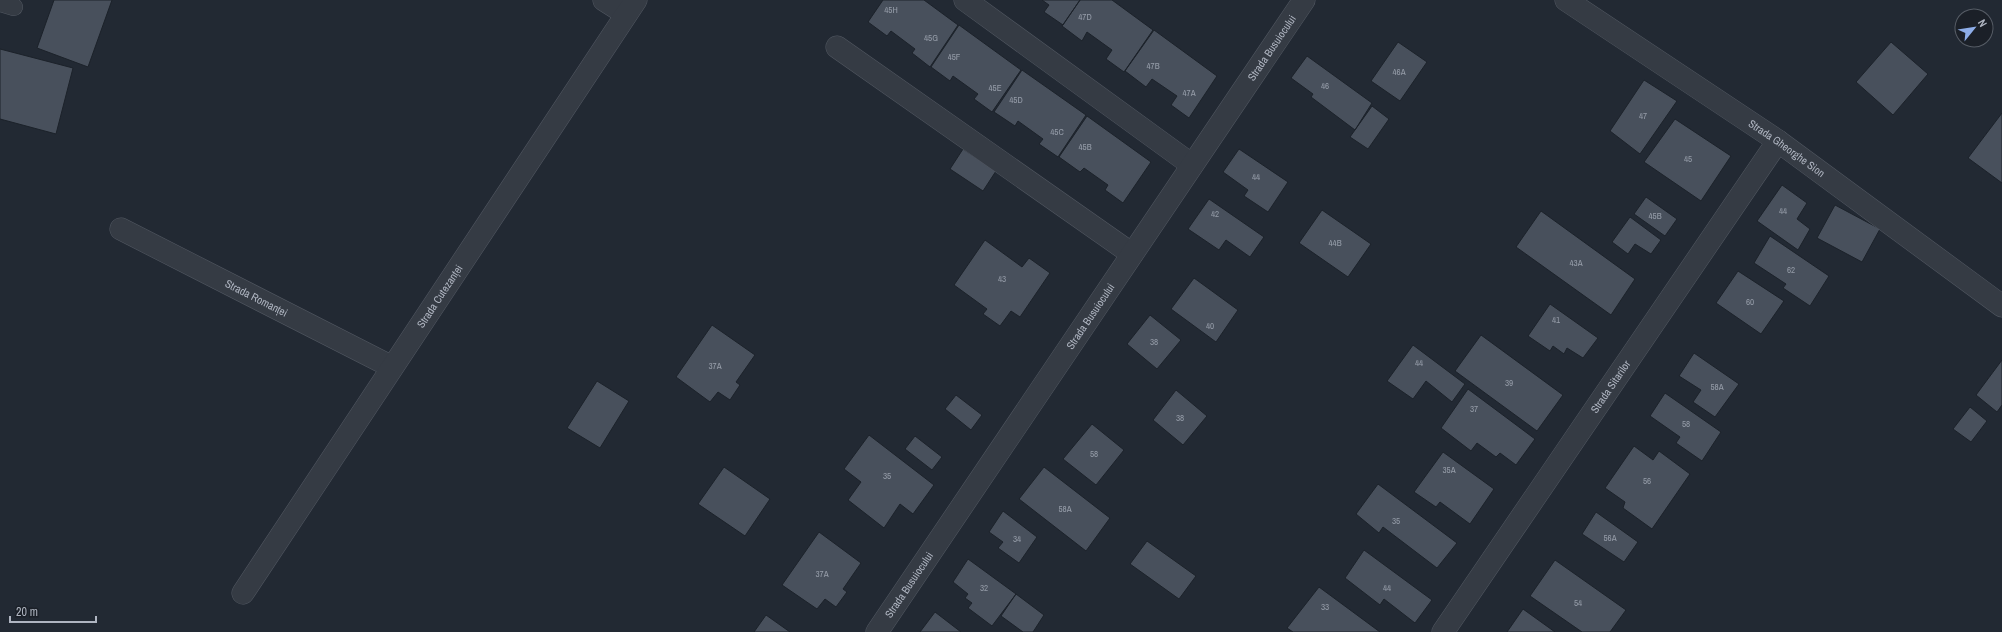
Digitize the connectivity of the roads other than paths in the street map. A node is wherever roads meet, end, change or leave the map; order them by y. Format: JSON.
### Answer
{"nodes":[{"id":1,"x":604,"y":0,"type":"edge"},
{"id":2,"x":965,"y":0,"type":"edge"},
{"id":3,"x":1304,"y":0,"type":"edge"},
{"id":4,"x":1566,"y":0,"type":"edge"},
{"id":5,"x":631,"y":7,"type":"edge"},
{"id":6,"x":837,"y":47,"type":"dead end"},
{"id":7,"x":1778,"y":141,"type":"junction"},
{"id":8,"x":1192,"y":165,"type":"junction"},
{"id":9,"x":121,"y":229,"type":"dead end"},
{"id":10,"x":1132,"y":254,"type":"junction"},
{"id":11,"x":2002,"y":306,"type":"edge"},
{"id":12,"x":392,"y":367,"type":"junction"},
{"id":13,"x":243,"y":593,"type":"dead end"},
{"id":14,"x":877,"y":632,"type":"edge"},
{"id":15,"x":1443,"y":632,"type":"edge"}],
"edges":[{"from":1,"to":5,"type":"street"},
{"from":2,"to":8,"type":"street"},
{"from":3,"to":8,"type":"street","name":"Strada Busuiocului"},
{"from":4,"to":7,"type":"street","name":"Strada Gheorghe Sion"},
{"from":5,"to":12,"type":"street","name":"Strada Cutezanței"},
{"from":6,"to":10,"type":"street"},
{"from":7,"to":11,"type":"street","name":"Strada Gheorghe Sion"},
{"from":7,"to":15,"type":"street","name":"Strada Sitarilor"},
{"from":8,"to":10,"type":"street","name":"Strada Busuiocului"},
{"from":9,"to":12,"type":"street","name":"Strada Romanței"},
{"from":10,"to":14,"type":"street","name":"Strada Busuiocului"},
{"from":12,"to":13,"type":"street","name":"Strada Cutezanței"}]}
